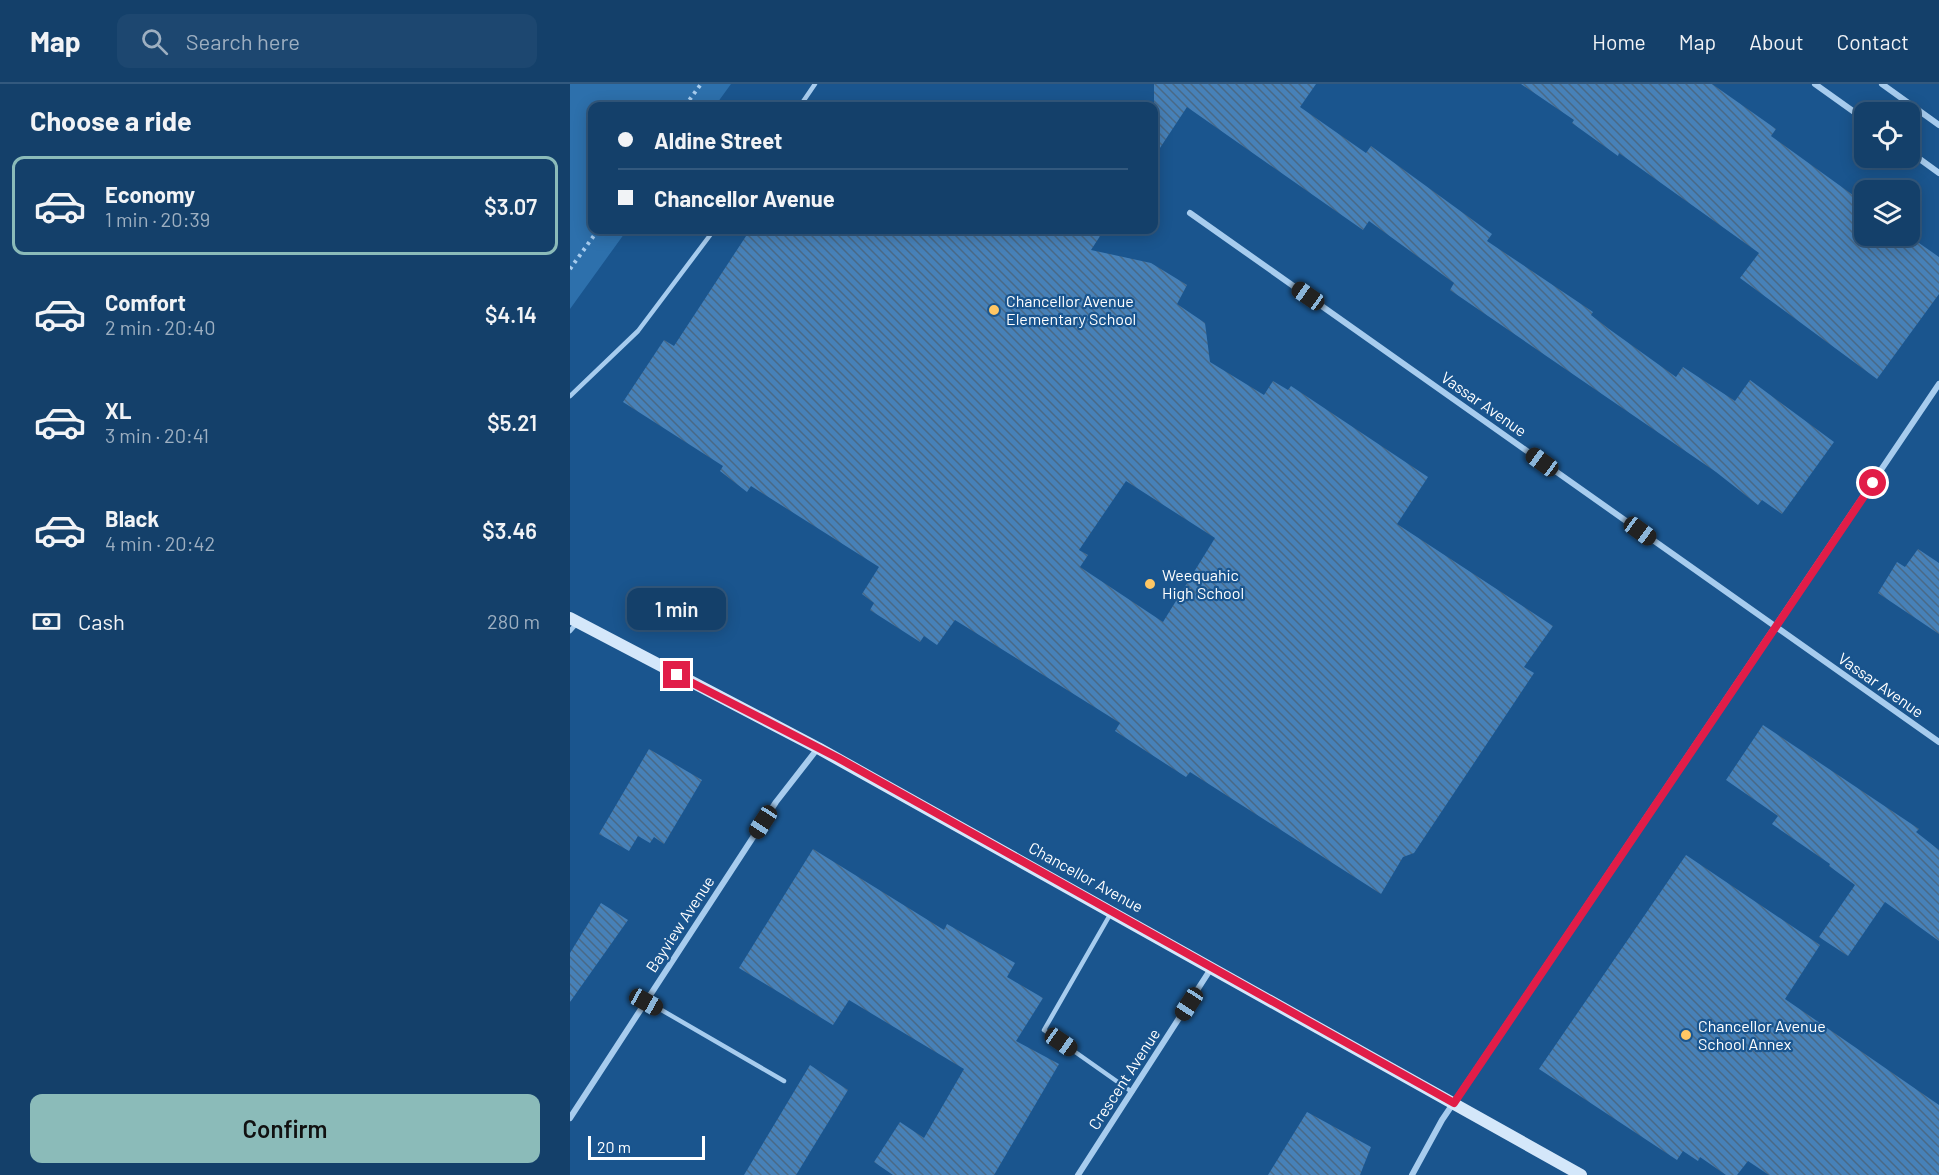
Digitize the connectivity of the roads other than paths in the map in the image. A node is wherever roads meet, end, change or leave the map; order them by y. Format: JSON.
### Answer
{"nodes":[{"id":1,"x":815,"y":84,"type":"edge"},
{"id":2,"x":1815,"y":84,"type":"edge"},
{"id":3,"x":1882,"y":84,"type":"edge"},
{"id":4,"x":803,"y":102,"type":"edge"},
{"id":5,"x":1854,"y":112,"type":"edge"},
{"id":6,"x":1939,"y":125,"type":"edge"},
{"id":7,"x":1920,"y":159,"type":"edge"},
{"id":8,"x":1939,"y":173,"type":"edge"},
{"id":9,"x":1190,"y":213,"type":"dead end"},
{"id":10,"x":711,"y":234,"type":"edge"},
{"id":11,"x":1939,"y":384,"type":"edge"},
{"id":12,"x":570,"y":396,"type":"edge"},
{"id":13,"x":572,"y":624,"type":"edge"},
{"id":14,"x":1776,"y":627,"type":"junction"},
{"id":15,"x":1939,"y":742,"type":"edge"},
{"id":16,"x":818,"y":748,"type":"junction"},
{"id":17,"x":1112,"y":911,"type":"junction"},
{"id":18,"x":1212,"y":967,"type":"junction"},
{"id":19,"x":646,"y":1002,"type":"junction"},
{"id":20,"x":784,"y":1081,"type":"dead end"},
{"id":21,"x":1132,"y":1092,"type":"junction"},
{"id":22,"x":1454,"y":1103,"type":"junction"},
{"id":23,"x":570,"y":1118,"type":"edge"},
{"id":24,"x":1078,"y":1175,"type":"edge"},
{"id":25,"x":1412,"y":1175,"type":"edge"},
{"id":26,"x":1581,"y":1175,"type":"edge"}],
"edges":[{"from":1,"to":4,"type":"lane"},
{"from":2,"to":5,"type":"street"},
{"from":3,"to":6,"type":"street"},
{"from":7,"to":8,"type":"street"},
{"from":9,"to":14,"type":"street","name":"Vassar Avenue"},
{"from":10,"to":12,"type":"lane"},
{"from":11,"to":14,"type":"street"},
{"from":13,"to":16,"type":"main road","name":"Chancellor Avenue"},
{"from":14,"to":15,"type":"street","name":"Vassar Avenue"},
{"from":14,"to":22,"type":"street"},
{"from":16,"to":17,"type":"main road","name":"Chancellor Avenue"},
{"from":16,"to":19,"type":"street","name":"Bayview Avenue"},
{"from":17,"to":18,"type":"main road","name":"Chancellor Avenue"},
{"from":17,"to":21,"type":"lane"},
{"from":18,"to":21,"type":"street","name":"Crescent Avenue"},
{"from":18,"to":22,"type":"main road","name":"Chancellor Avenue"},
{"from":19,"to":20,"type":"lane"},
{"from":19,"to":23,"type":"street","name":"Bayview Avenue"},
{"from":21,"to":24,"type":"street","name":"Crescent Avenue"},
{"from":22,"to":25,"type":"street"},
{"from":22,"to":26,"type":"main road","name":"Chancellor Avenue"}]}
